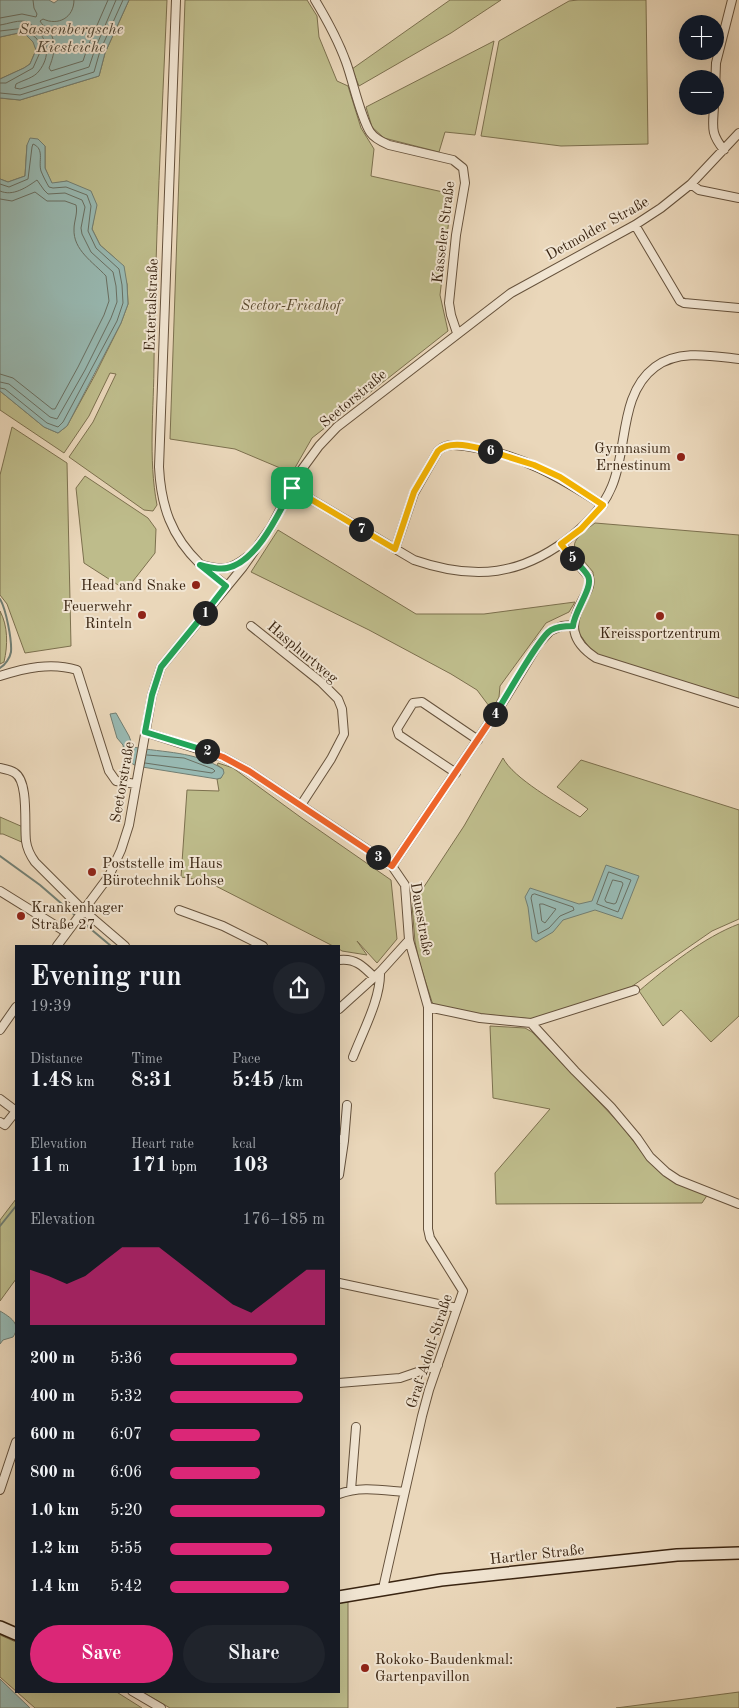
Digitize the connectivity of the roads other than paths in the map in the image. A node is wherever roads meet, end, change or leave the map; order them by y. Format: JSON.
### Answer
{"nodes":[{"id":1,"x":176,"y":0,"type":"edge"},
{"id":2,"x":315,"y":0,"type":"edge"},
{"id":3,"x":732,"y":0,"type":"edge"},
{"id":4,"x":716,"y":70,"type":"edge"},
{"id":5,"x":714,"y":115,"type":"edge"},
{"id":6,"x":739,"y":134,"type":"edge"},
{"id":7,"x":724,"y":150,"type":"junction"},
{"id":8,"x":691,"y":184,"type":"junction"},
{"id":9,"x":739,"y":198,"type":"edge"},
{"id":10,"x":635,"y":225,"type":"junction"},
{"id":11,"x":739,"y":308,"type":"edge"},
{"id":12,"x":457,"y":333,"type":"junction"},
{"id":13,"x":739,"y":359,"type":"edge"},
{"id":14,"x":292,"y":488,"type":"junction"},
{"id":15,"x":603,"y":505,"type":"junction"},
{"id":16,"x":561,"y":544,"type":"junction"},
{"id":17,"x":395,"y":549,"type":"junction"},
{"id":18,"x":255,"y":550,"type":"junction"},
{"id":19,"x":200,"y":565,"type":"junction"},
{"id":20,"x":226,"y":586,"type":"junction"},
{"id":21,"x":251,"y":626,"type":"dead end"},
{"id":22,"x":573,"y":626,"type":"junction"},
{"id":23,"x":0,"y":676,"type":"edge"},
{"id":24,"x":739,"y":703,"type":"edge"},
{"id":25,"x":144,"y":735,"type":"junction"},
{"id":26,"x":478,"y":740,"type":"junction"},
{"id":27,"x":0,"y":768,"type":"edge"},
{"id":28,"x":456,"y":773,"type":"junction"},
{"id":29,"x":136,"y":784,"type":"junction"},
{"id":30,"x":301,"y":805,"type":"junction"},
{"id":31,"x":392,"y":866,"type":"junction"},
{"id":32,"x":0,"y":891,"type":"edge"},
{"id":33,"x":178,"y":910,"type":"dead end"},
{"id":34,"x":79,"y":915,"type":"junction"},
{"id":35,"x":66,"y":932,"type":"junction"},
{"id":36,"x":409,"y":940,"type":"junction"},
{"id":37,"x":58,"y":945,"type":"edge"},
{"id":38,"x":123,"y":945,"type":"edge"},
{"id":39,"x":261,"y":945,"type":"edge"},
{"id":40,"x":340,"y":960,"type":"edge"},
{"id":41,"x":377,"y":974,"type":"junction"},
{"id":42,"x":635,"y":990,"type":"dead end"},
{"id":43,"x":428,"y":1007,"type":"junction"},
{"id":44,"x":15,"y":1008,"type":"edge"},
{"id":45,"x":340,"y":1008,"type":"edge"},
{"id":46,"x":531,"y":1023,"type":"junction"},
{"id":47,"x":0,"y":1030,"type":"edge"},
{"id":48,"x":353,"y":1056,"type":"dead end"},
{"id":49,"x":0,"y":1099,"type":"edge"},
{"id":50,"x":347,"y":1104,"type":"dead end"},
{"id":51,"x":15,"y":1110,"type":"edge"},
{"id":52,"x":15,"y":1112,"type":"edge"},
{"id":53,"x":0,"y":1122,"type":"edge"},
{"id":54,"x":341,"y":1140,"type":"edge"},
{"id":55,"x":340,"y":1158,"type":"edge"},
{"id":56,"x":739,"y":1204,"type":"edge"},
{"id":57,"x":340,"y":1283,"type":"edge"},
{"id":58,"x":457,"y":1308,"type":"junction"},
{"id":59,"x":438,"y":1364,"type":"junction"},
{"id":60,"x":340,"y":1383,"type":"edge"},
{"id":61,"x":356,"y":1427,"type":"dead end"},
{"id":62,"x":15,"y":1445,"type":"edge"},
{"id":63,"x":0,"y":1490,"type":"edge"},
{"id":64,"x":351,"y":1490,"type":"junction"},
{"id":65,"x":404,"y":1492,"type":"junction"},
{"id":66,"x":340,"y":1494,"type":"edge"},
{"id":67,"x":739,"y":1553,"type":"edge"},
{"id":68,"x":384,"y":1588,"type":"junction"},
{"id":69,"x":340,"y":1597,"type":"edge"},
{"id":70,"x":0,"y":1626,"type":"edge"},
{"id":71,"x":15,"y":1634,"type":"edge"},
{"id":72,"x":135,"y":1693,"type":"edge"},
{"id":73,"x":161,"y":1708,"type":"edge"}],
"edges":[{"from":1,"to":19,"type":"street","name":"Extertalstraße"},
{"from":2,"to":12,"type":"street","name":"Kasseler Straße"},
{"from":3,"to":4,"type":"street"},
{"from":5,"to":7,"type":"street"},
{"from":6,"to":7,"type":"street","name":"Detmolder Straße"},
{"from":7,"to":8,"type":"street","name":"Detmolder Straße"},
{"from":8,"to":9,"type":"street"},
{"from":8,"to":10,"type":"street","name":"Detmolder Straße"},
{"from":10,"to":11,"type":"street"},
{"from":10,"to":12,"type":"street","name":"Detmolder Straße"},
{"from":12,"to":14,"type":"street","name":"Seetorstraße"},
{"from":13,"to":15,"type":"street"},
{"from":14,"to":17,"type":"street"},
{"from":14,"to":18,"type":"street","name":"Seetorstraße"},
{"from":15,"to":16,"type":"street"},
{"from":15,"to":17,"type":"street"},
{"from":16,"to":17,"type":"street"},
{"from":16,"to":22,"type":"street"},
{"from":18,"to":19,"type":"street"},
{"from":18,"to":20,"type":"street","name":"Seetorstraße"},
{"from":19,"to":20,"type":"street","name":"Extertalstraße"},
{"from":20,"to":25,"type":"street","name":"Seetorstraße"},
{"from":21,"to":30,"type":"street","name":"Hasphurtweg"},
{"from":22,"to":24,"type":"street"},
{"from":22,"to":26,"type":"street"},
{"from":23,"to":29,"type":"street"},
{"from":25,"to":29,"type":"street","name":"Seetorstraße"},
{"from":25,"to":30,"type":"street","name":"Dauestraße"},
{"from":26,"to":28,"type":"street"},
{"from":26,"to":28,"type":"street"},
{"from":27,"to":34,"type":"street"},
{"from":28,"to":31,"type":"street"},
{"from":29,"to":34,"type":"street","name":"Seetorstraße"},
{"from":30,"to":31,"type":"street","name":"Dauestraße"},
{"from":31,"to":36,"type":"street","name":"Dauestraße"},
{"from":32,"to":35,"type":"street"},
{"from":33,"to":39,"type":"street"},
{"from":34,"to":35,"type":"street","name":"Seetorstraße"},
{"from":34,"to":38,"type":"street"},
{"from":35,"to":37,"type":"street","name":"Seetorstraße"},
{"from":36,"to":41,"type":"street"},
{"from":36,"to":43,"type":"street","name":"Dauestraße"},
{"from":40,"to":41,"type":"street"},
{"from":41,"to":45,"type":"street"},
{"from":41,"to":48,"type":"street"},
{"from":42,"to":46,"type":"street"},
{"from":43,"to":46,"type":"street"},
{"from":43,"to":58,"type":"street","name":"Graf-Adolf-Straße"},
{"from":44,"to":47,"type":"street"},
{"from":46,"to":56,"type":"street"},
{"from":49,"to":51,"type":"street"},
{"from":50,"to":54,"type":"street"},
{"from":52,"to":53,"type":"street"},
{"from":54,"to":55,"type":"street"},
{"from":57,"to":58,"type":"street"},
{"from":58,"to":59,"type":"street","name":"Graf-Adolf-Straße"},
{"from":59,"to":60,"type":"street"},
{"from":59,"to":65,"type":"street","name":"Graf-Adolf-Straße"},
{"from":61,"to":64,"type":"street"},
{"from":62,"to":63,"type":"street"},
{"from":64,"to":65,"type":"street"},
{"from":64,"to":66,"type":"street"},
{"from":65,"to":68,"type":"street","name":"Graf-Adolf-Straße"},
{"from":67,"to":68,"type":"main road","name":"Hartler Straße"},
{"from":68,"to":69,"type":"main road","name":"Hartler Straße"},
{"from":70,"to":71,"type":"main road"},
{"from":72,"to":73,"type":"street"}]}
